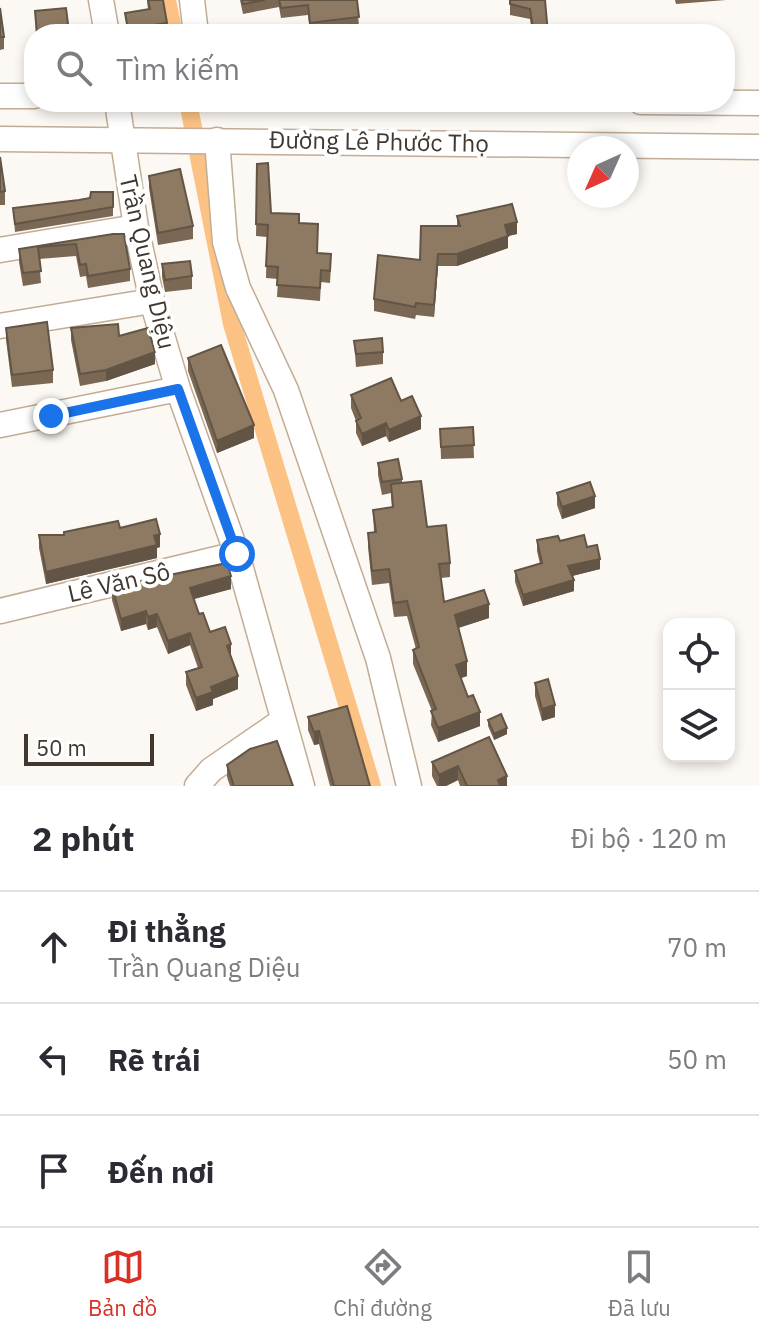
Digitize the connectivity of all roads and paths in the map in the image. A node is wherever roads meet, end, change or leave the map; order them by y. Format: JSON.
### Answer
{"nodes":[{"id":1,"x":101,"y":0,"type":"edge"},
{"id":2,"x":192,"y":0,"type":"edge"},
{"id":3,"x":105,"y":24,"type":"edge"},
{"id":4,"x":195,"y":24,"type":"edge"},
{"id":5,"x":0,"y":96,"type":"edge"},
{"id":6,"x":24,"y":96,"type":"edge"},
{"id":7,"x":735,"y":103,"type":"edge"},
{"id":8,"x":759,"y":103,"type":"edge"},
{"id":9,"x":118,"y":112,"type":"edge"},
{"id":10,"x":0,"y":139,"type":"edge"},
{"id":11,"x":212,"y":140,"type":"junction"},
{"id":12,"x":122,"y":142,"type":"junction"},
{"id":13,"x":759,"y":147,"type":"edge"},
{"id":14,"x":136,"y":227,"type":"junction"},
{"id":15,"x":0,"y":250,"type":"edge"},
{"id":16,"x":152,"y":301,"type":"junction"},
{"id":17,"x":0,"y":326,"type":"edge"},
{"id":18,"x":178,"y":389,"type":"junction"},
{"id":19,"x":0,"y":425,"type":"edge"},
{"id":20,"x":237,"y":554,"type":"junction"},
{"id":21,"x":0,"y":611,"type":"edge"},
{"id":22,"x":282,"y":721,"type":"junction"},
{"id":23,"x":197,"y":786,"type":"edge"},
{"id":24,"x":302,"y":786,"type":"edge"},
{"id":25,"x":409,"y":786,"type":"edge"}],
"edges":[{"from":1,"to":3,"type":"street"},
{"from":2,"to":4,"type":"street"},
{"from":5,"to":6,"type":"street"},
{"from":7,"to":8,"type":"street"},
{"from":9,"to":12,"type":"street","name":"Trần Quang Diệu"},
{"from":10,"to":12,"type":"street","name":"Đường Lê Phước Thọ"},
{"from":11,"to":12,"type":"street","name":"Đường Lê Phước Thọ"},
{"from":11,"to":13,"type":"street","name":"Đường Lê Phước Thọ"},
{"from":11,"to":25,"type":"street"},
{"from":12,"to":14,"type":"street","name":"Trần Quang Diệu"},
{"from":14,"to":15,"type":"street"},
{"from":14,"to":16,"type":"street","name":"Trần Quang Diệu"},
{"from":16,"to":17,"type":"street"},
{"from":16,"to":18,"type":"street","name":"Trần Quang Diệu"},
{"from":18,"to":19,"type":"street"},
{"from":18,"to":20,"type":"street","name":"Trần Quang Diệu"},
{"from":20,"to":21,"type":"street","name":"Lê Văn Sô"},
{"from":20,"to":22,"type":"street","name":"Trần Quang Diệu"},
{"from":22,"to":23,"type":"street"},
{"from":22,"to":24,"type":"street","name":"Trần Quang Diệu"}]}
